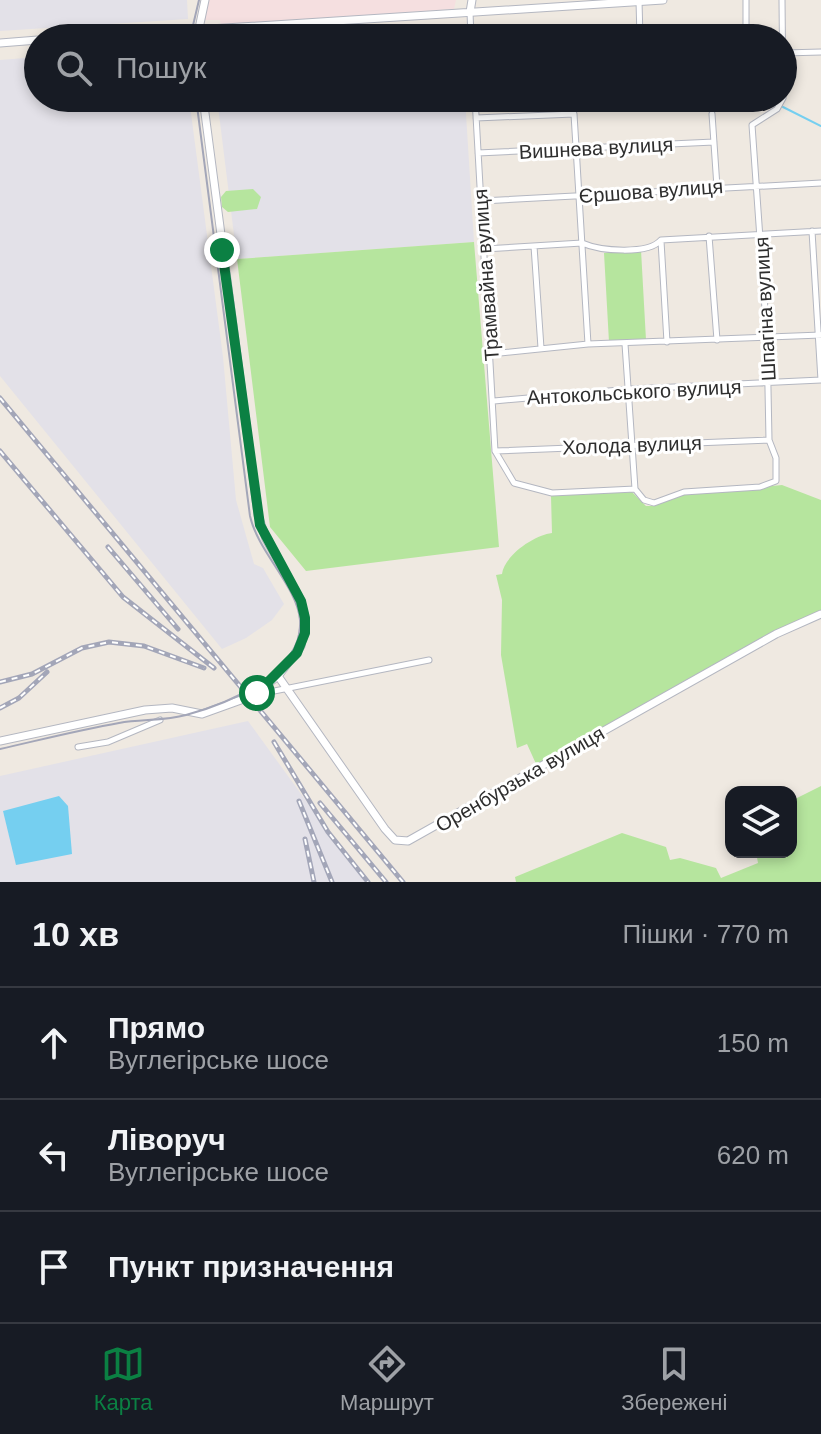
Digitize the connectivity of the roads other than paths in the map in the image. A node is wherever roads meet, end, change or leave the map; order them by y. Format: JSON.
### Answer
{"nodes":[{"id":1,"x":205,"y":0,"type":"edge"},
{"id":2,"x":472,"y":0,"type":"edge"},
{"id":3,"x":663,"y":0,"type":"edge"},
{"id":4,"x":746,"y":0,"type":"edge"},
{"id":5,"x":782,"y":0,"type":"edge"},
{"id":6,"x":639,"y":1,"type":"edge"},
{"id":7,"x":470,"y":12,"type":"junction"},
{"id":8,"x":200,"y":24,"type":"edge"},
{"id":9,"x":322,"y":24,"type":"edge"},
{"id":10,"x":470,"y":24,"type":"edge"},
{"id":11,"x":640,"y":24,"type":"edge"},
{"id":12,"x":746,"y":24,"type":"edge"},
{"id":13,"x":783,"y":24,"type":"edge"},
{"id":14,"x":24,"y":41,"type":"edge"},
{"id":15,"x":0,"y":43,"type":"edge"},
{"id":16,"x":821,"y":52,"type":"edge"},
{"id":17,"x":797,"y":53,"type":"edge"},
{"id":18,"x":205,"y":112,"type":"edge"},
{"id":19,"x":476,"y":112,"type":"edge"},
{"id":20,"x":768,"y":112,"type":"edge"},
{"id":21,"x":712,"y":114,"type":"dead end"},
{"id":22,"x":476,"y":118,"type":"junction"},
{"id":23,"x":714,"y":142,"type":"junction"},
{"id":24,"x":577,"y":151,"type":"junction"},
{"id":25,"x":478,"y":153,"type":"junction"},
{"id":26,"x":821,"y":183,"type":"edge"},
{"id":27,"x":758,"y":184,"type":"junction"},
{"id":28,"x":717,"y":187,"type":"junction"},
{"id":29,"x":579,"y":196,"type":"junction"},
{"id":30,"x":482,"y":201,"type":"junction"},
{"id":31,"x":812,"y":231,"type":"junction"},
{"id":32,"x":821,"y":231,"type":"edge"},
{"id":33,"x":761,"y":233,"type":"junction"},
{"id":34,"x":709,"y":236,"type":"junction"},
{"id":35,"x":661,"y":240,"type":"junction"},
{"id":36,"x":582,"y":243,"type":"junction"},
{"id":37,"x":534,"y":246,"type":"junction"},
{"id":38,"x":484,"y":249,"type":"junction"},
{"id":39,"x":818,"y":279,"type":"edge"},
{"id":40,"x":820,"y":335,"type":"edge"},
{"id":41,"x":767,"y":338,"type":"junction"},
{"id":42,"x":717,"y":340,"type":"junction"},
{"id":43,"x":667,"y":342,"type":"junction"},
{"id":44,"x":588,"y":344,"type":"junction"},
{"id":45,"x":625,"y":344,"type":"junction"},
{"id":46,"x":541,"y":348,"type":"junction"},
{"id":47,"x":491,"y":354,"type":"junction"},
{"id":48,"x":821,"y":380,"type":"edge"},
{"id":49,"x":769,"y":383,"type":"junction"},
{"id":50,"x":631,"y":389,"type":"junction"},
{"id":51,"x":494,"y":401,"type":"junction"},
{"id":52,"x":769,"y":440,"type":"junction"},
{"id":53,"x":633,"y":443,"type":"junction"},
{"id":54,"x":495,"y":451,"type":"junction"},
{"id":55,"x":635,"y":489,"type":"junction"},
{"id":56,"x":821,"y":614,"type":"edge"},
{"id":57,"x":429,"y":660,"type":"dead end"},
{"id":58,"x":278,"y":676,"type":"junction"},
{"id":59,"x":289,"y":691,"type":"junction"},
{"id":60,"x":252,"y":696,"type":"junction"},
{"id":61,"x":160,"y":720,"type":"dead end"},
{"id":62,"x":0,"y":741,"type":"edge"},
{"id":63,"x":78,"y":747,"type":"dead end"}],
"edges":[{"from":1,"to":8,"type":"street"},
{"from":2,"to":7,"type":"street"},
{"from":3,"to":6,"type":"street"},
{"from":4,"to":12,"type":"street"},
{"from":5,"to":13,"type":"street"},
{"from":6,"to":7,"type":"street"},
{"from":6,"to":11,"type":"street"},
{"from":7,"to":9,"type":"street"},
{"from":7,"to":10,"type":"street"},
{"from":14,"to":15,"type":"street"},
{"from":16,"to":17,"type":"street"},
{"from":18,"to":58,"type":"street"},
{"from":19,"to":22,"type":"street","name":"Трамвайна вулиця"},
{"from":20,"to":27,"type":"street","name":"Шпагіна вулиця"},
{"from":21,"to":23,"type":"street"},
{"from":22,"to":24,"type":"street"},
{"from":22,"to":25,"type":"street","name":"Трамвайна вулиця"},
{"from":23,"to":24,"type":"street","name":"Вишнева вулиця"},
{"from":23,"to":28,"type":"street"},
{"from":24,"to":25,"type":"street","name":"Вишнева вулиця"},
{"from":24,"to":29,"type":"street"},
{"from":25,"to":30,"type":"street","name":"Трамвайна вулиця"},
{"from":26,"to":27,"type":"street","name":"Єршова вулиця"},
{"from":27,"to":28,"type":"street","name":"Єршова вулиця"},
{"from":27,"to":33,"type":"street","name":"Шпагіна вулиця"},
{"from":28,"to":29,"type":"street","name":"Єршова вулиця"},
{"from":29,"to":30,"type":"street","name":"Єршова вулиця"},
{"from":29,"to":36,"type":"street"},
{"from":30,"to":38,"type":"street","name":"Трамвайна вулиця"},
{"from":31,"to":32,"type":"street"},
{"from":31,"to":33,"type":"street"},
{"from":31,"to":39,"type":"street"},
{"from":33,"to":34,"type":"street"},
{"from":33,"to":41,"type":"street","name":"Шпагіна вулиця"},
{"from":34,"to":35,"type":"street"},
{"from":34,"to":42,"type":"street"},
{"from":35,"to":36,"type":"street"},
{"from":35,"to":43,"type":"street"},
{"from":36,"to":37,"type":"street"},
{"from":36,"to":44,"type":"street"},
{"from":37,"to":38,"type":"street"},
{"from":37,"to":46,"type":"street"},
{"from":38,"to":47,"type":"street","name":"Трамвайна вулиця"},
{"from":39,"to":40,"type":"street"},
{"from":40,"to":41,"type":"street"},
{"from":40,"to":48,"type":"street"},
{"from":41,"to":42,"type":"street"},
{"from":41,"to":49,"type":"street","name":"Шпагіна вулиця"},
{"from":42,"to":43,"type":"street"},
{"from":43,"to":45,"type":"street"},
{"from":44,"to":45,"type":"street"},
{"from":44,"to":46,"type":"street"},
{"from":45,"to":50,"type":"street"},
{"from":46,"to":47,"type":"street"},
{"from":47,"to":51,"type":"street","name":"Трамвайна вулиця"},
{"from":48,"to":49,"type":"street","name":"Антокольського вулиця"},
{"from":49,"to":50,"type":"street","name":"Антокольського вулиця"},
{"from":49,"to":52,"type":"street","name":"Шпагіна вулиця"},
{"from":50,"to":51,"type":"street","name":"Антокольського вулиця"},
{"from":50,"to":53,"type":"street"},
{"from":51,"to":54,"type":"street","name":"Трамвайна вулиця"},
{"from":52,"to":53,"type":"street","name":"Холода вулиця"},
{"from":52,"to":55,"type":"street","name":"Шпагіна вулиця"},
{"from":53,"to":54,"type":"street","name":"Холода вулиця"},
{"from":53,"to":55,"type":"street"},
{"from":54,"to":55,"type":"street"},
{"from":56,"to":59,"type":"street","name":"Оренбурзька вулиця"},
{"from":57,"to":59,"type":"street"},
{"from":58,"to":59,"type":"street","name":"Оренбурзька вулиця"},
{"from":58,"to":60,"type":"street"},
{"from":59,"to":60,"type":"street"},
{"from":60,"to":62,"type":"street"},
{"from":61,"to":63,"type":"street"}]}
